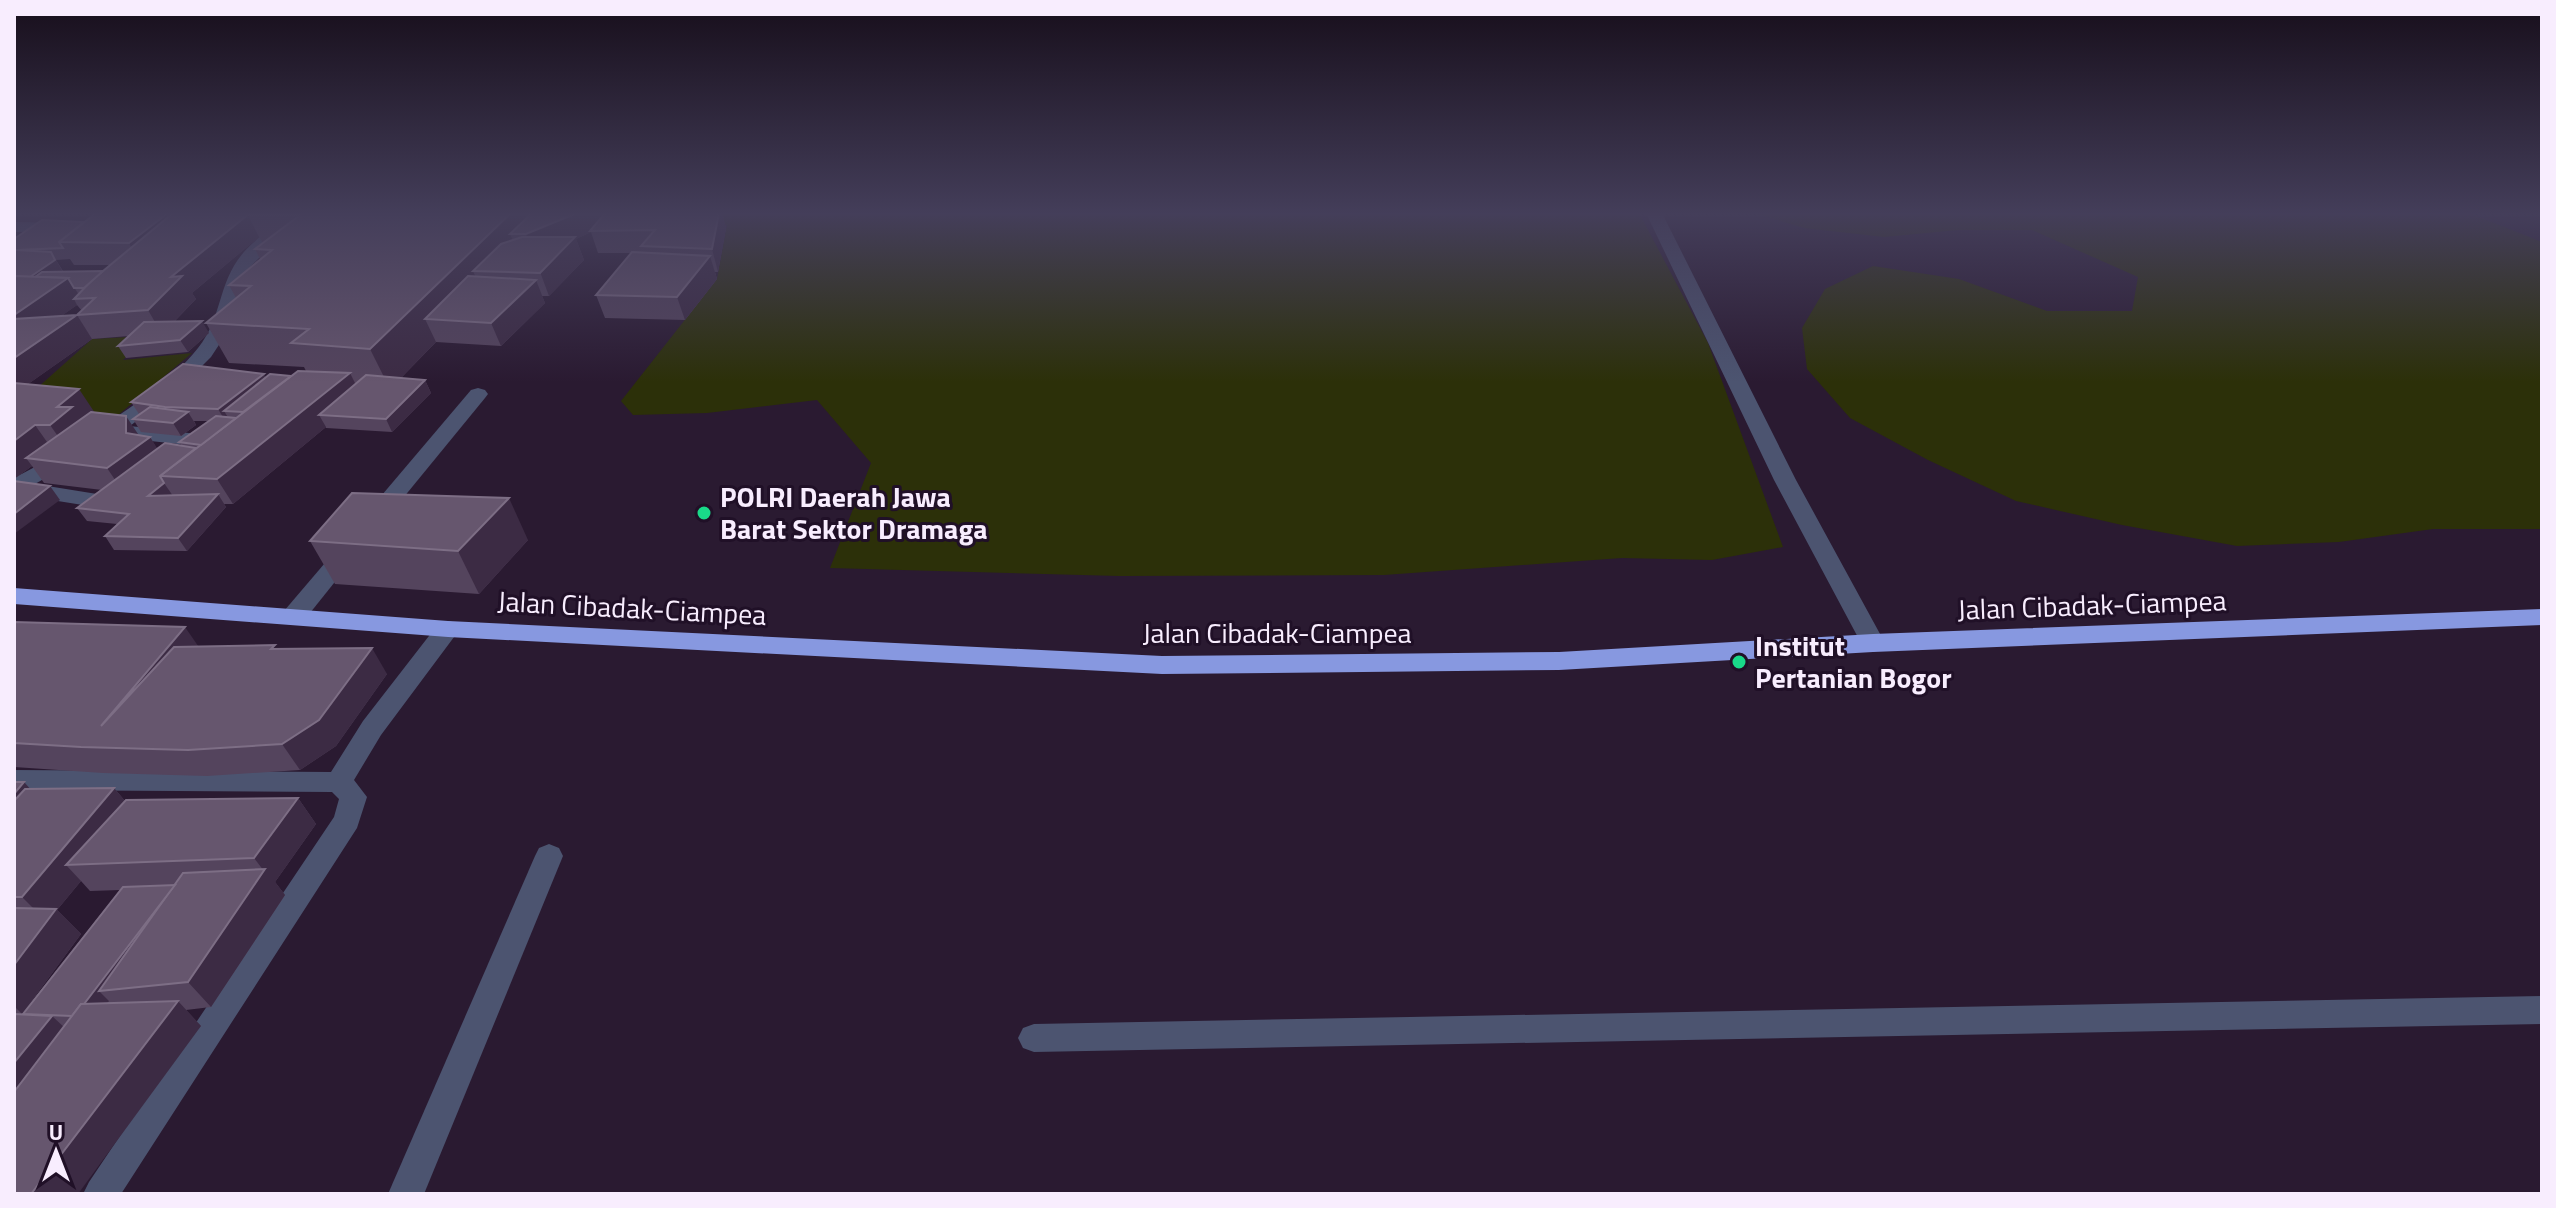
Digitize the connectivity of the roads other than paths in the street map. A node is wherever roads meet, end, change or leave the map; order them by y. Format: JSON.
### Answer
{"nodes":[{"id":1,"x":239,"y":269,"type":"edge"},
{"id":2,"x":1682,"y":269,"type":"edge"},
{"id":3,"x":478,"y":394,"type":"dead end"},
{"id":4,"x":110,"y":430,"type":"junction"},
{"id":5,"x":197,"y":440,"type":"edge"},
{"id":6,"x":14,"y":487,"type":"edge"},
{"id":7,"x":89,"y":499,"type":"edge"},
{"id":8,"x":14,"y":596,"type":"edge"},
{"id":9,"x":293,"y":617,"type":"junction"},
{"id":10,"x":2542,"y":617,"type":"edge"},
{"id":11,"x":448,"y":629,"type":"junction"},
{"id":12,"x":1873,"y":643,"type":"junction"},
{"id":13,"x":14,"y":780,"type":"edge"},
{"id":14,"x":339,"y":782,"type":"junction"},
{"id":15,"x":549,"y":856,"type":"dead end"},
{"id":16,"x":2542,"y":1010,"type":"edge"},
{"id":17,"x":1034,"y":1038,"type":"dead end"},
{"id":18,"x":101,"y":1194,"type":"edge"},
{"id":19,"x":406,"y":1194,"type":"edge"}],
"edges":[{"from":1,"to":4,"type":"street"},
{"from":2,"to":12,"type":"street"},
{"from":3,"to":9,"type":"street"},
{"from":4,"to":5,"type":"street"},
{"from":4,"to":6,"type":"street"},
{"from":6,"to":7,"type":"street"},
{"from":8,"to":9,"type":"highway","name":"Jalan Cibadak-Ciampea"},
{"from":9,"to":11,"type":"highway","name":"Jalan Cibadak-Ciampea"},
{"from":10,"to":12,"type":"highway","name":"Jalan Cibadak-Ciampea"},
{"from":11,"to":12,"type":"highway","name":"Jalan Cibadak-Ciampea"},
{"from":11,"to":14,"type":"street"},
{"from":13,"to":14,"type":"street"},
{"from":14,"to":18,"type":"street"},
{"from":15,"to":19,"type":"street"},
{"from":16,"to":17,"type":"street"}]}
